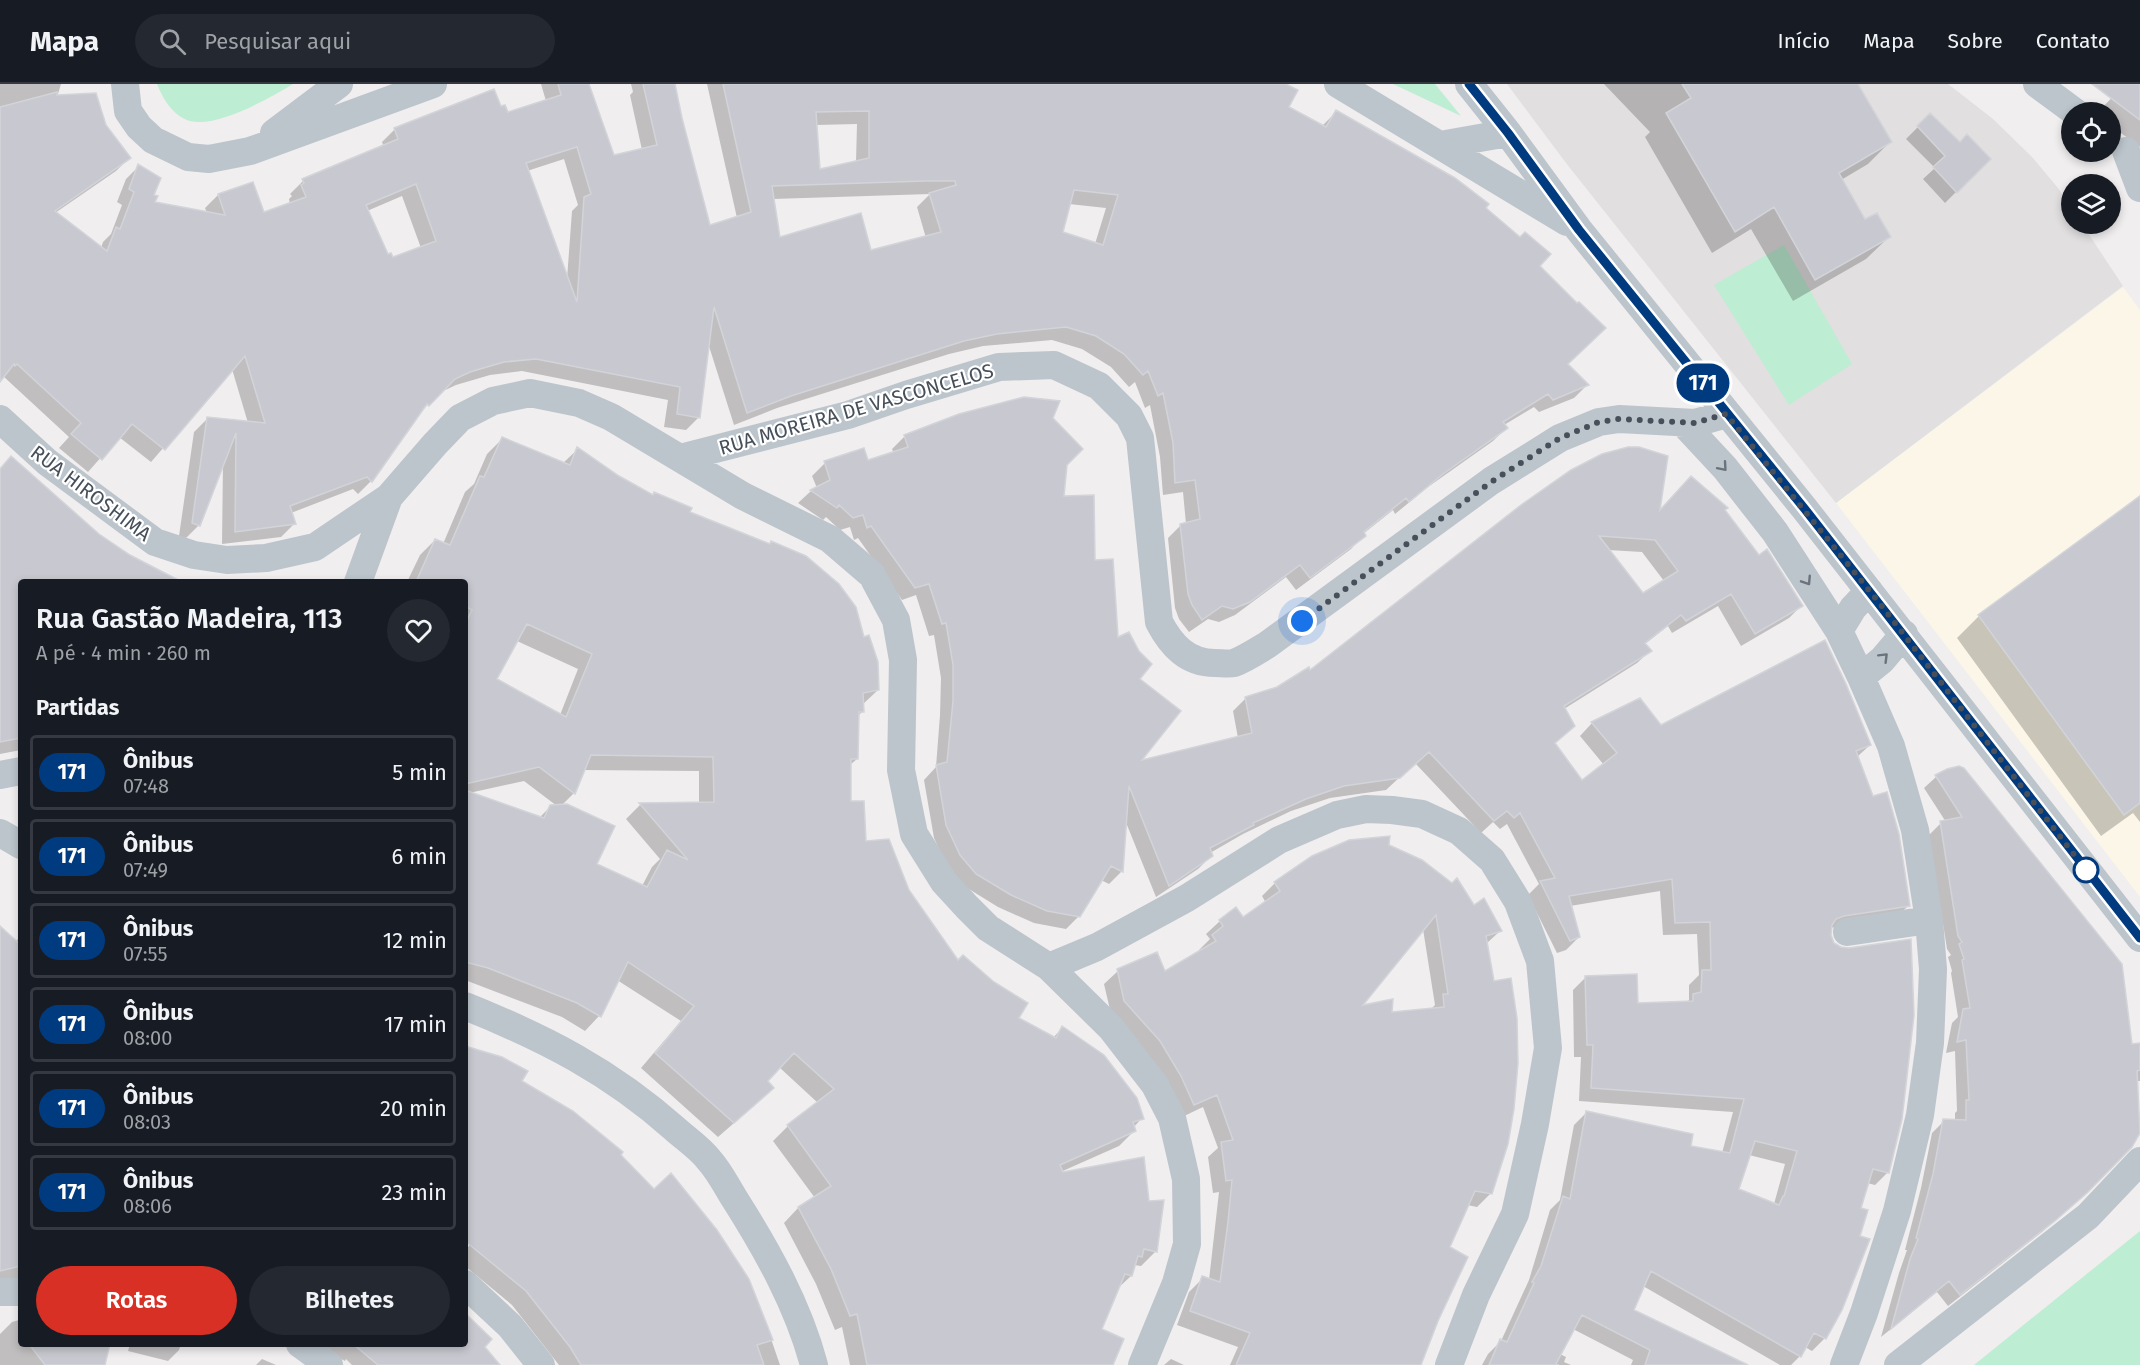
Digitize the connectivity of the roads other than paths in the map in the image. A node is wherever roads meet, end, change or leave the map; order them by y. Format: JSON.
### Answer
{"nodes":[{"id":1,"x":125,"y":84,"type":"edge"},
{"id":2,"x":339,"y":84,"type":"edge"},
{"id":3,"x":433,"y":84,"type":"edge"},
{"id":4,"x":1338,"y":84,"type":"edge"},
{"id":5,"x":1469,"y":84,"type":"edge"},
{"id":6,"x":2037,"y":84,"type":"edge"},
{"id":7,"x":2061,"y":102,"type":"edge"},
{"id":8,"x":1508,"y":133,"type":"junction"},
{"id":9,"x":1440,"y":145,"type":"junction"},
{"id":10,"x":2125,"y":150,"type":"edge"},
{"id":11,"x":250,"y":151,"type":"junction"},
{"id":12,"x":2140,"y":188,"type":"edge"},
{"id":13,"x":1579,"y":230,"type":"junction"},
{"id":14,"x":1726,"y":414,"type":"junction"},
{"id":15,"x":0,"y":419,"type":"edge"},
{"id":16,"x":1684,"y":424,"type":"junction"},
{"id":17,"x":681,"y":458,"type":"junction"},
{"id":18,"x":389,"y":497,"type":"junction"},
{"id":19,"x":359,"y":579,"type":"edge"},
{"id":20,"x":1869,"y":591,"type":"junction"},
{"id":21,"x":1839,"y":631,"type":"junction"},
{"id":22,"x":1904,"y":634,"type":"junction"},
{"id":23,"x":1861,"y":677,"type":"junction"},
{"id":24,"x":18,"y":772,"type":"edge"},
{"id":25,"x":0,"y":775,"type":"edge"},
{"id":26,"x":0,"y":833,"type":"edge"},
{"id":27,"x":18,"y":843,"type":"edge"},
{"id":28,"x":1929,"y":920,"type":"junction"},
{"id":29,"x":1847,"y":932,"type":"dead end"},
{"id":30,"x":2140,"y":938,"type":"edge"},
{"id":31,"x":1049,"y":967,"type":"junction"},
{"id":32,"x":468,"y":1007,"type":"edge"},
{"id":33,"x":2140,"y":1161,"type":"edge"},
{"id":34,"x":468,"y":1287,"type":"edge"},
{"id":35,"x":0,"y":1292,"type":"edge"},
{"id":36,"x":18,"y":1292,"type":"edge"},
{"id":37,"x":304,"y":1347,"type":"edge"},
{"id":38,"x":329,"y":1365,"type":"edge"},
{"id":39,"x":541,"y":1365,"type":"edge"},
{"id":40,"x":814,"y":1365,"type":"edge"},
{"id":41,"x":1142,"y":1365,"type":"edge"},
{"id":42,"x":1449,"y":1365,"type":"edge"},
{"id":43,"x":1844,"y":1365,"type":"edge"},
{"id":44,"x":1898,"y":1365,"type":"edge"}],
"edges":[{"from":1,"to":11,"type":"street"},
{"from":2,"to":11,"type":"street"},
{"from":3,"to":11,"type":"street"},
{"from":4,"to":9,"type":"street"},
{"from":5,"to":8,"type":"street"},
{"from":6,"to":7,"type":"street"},
{"from":8,"to":9,"type":"street"},
{"from":8,"to":13,"type":"street"},
{"from":9,"to":13,"type":"street"},
{"from":10,"to":12,"type":"street"},
{"from":13,"to":14,"type":"street"},
{"from":14,"to":16,"type":"street","name":"RUA MOREIRA DE VASCONCELOS"},
{"from":14,"to":20,"type":"street"},
{"from":15,"to":18,"type":"street","name":"RUA HIROSHIMA"},
{"from":16,"to":17,"type":"street","name":"RUA MOREIRA DE VASCONCELOS"},
{"from":16,"to":21,"type":"street","one_way":true},
{"from":17,"to":18,"type":"street"},
{"from":17,"to":31,"type":"street"},
{"from":18,"to":19,"type":"street"},
{"from":20,"to":21,"type":"street"},
{"from":20,"to":22,"type":"street"},
{"from":21,"to":23,"type":"street"},
{"from":23,"to":22,"type":"street","one_way":true},
{"from":22,"to":30,"type":"street"},
{"from":23,"to":28,"type":"street"},
{"from":24,"to":25,"type":"street"},
{"from":26,"to":27,"type":"street"},
{"from":28,"to":29,"type":"street"},
{"from":28,"to":43,"type":"street"},
{"from":31,"to":41,"type":"street"},
{"from":31,"to":42,"type":"street"},
{"from":32,"to":40,"type":"street"},
{"from":33,"to":44,"type":"street"},
{"from":34,"to":39,"type":"street"},
{"from":35,"to":36,"type":"street"},
{"from":37,"to":38,"type":"street"}]}
